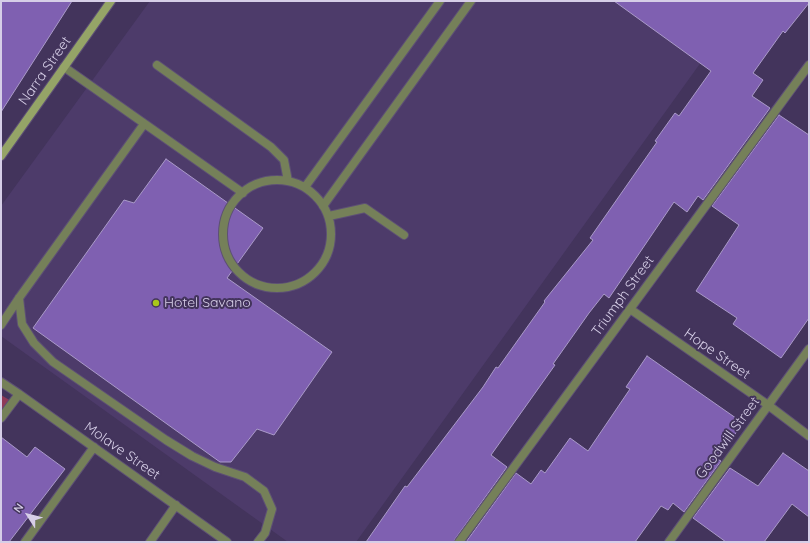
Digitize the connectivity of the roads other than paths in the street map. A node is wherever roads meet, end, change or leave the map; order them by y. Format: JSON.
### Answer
{"nodes":[{"id":1,"x":111,"y":1,"type":"edge"},
{"id":2,"x":440,"y":1,"type":"edge"},
{"id":3,"x":471,"y":1,"type":"edge"},
{"id":4,"x":157,"y":65,"type":"dead end"},
{"id":5,"x":809,"y":65,"type":"edge"},
{"id":6,"x":64,"y":67,"type":"junction"},
{"id":7,"x":144,"y":124,"type":"junction"},
{"id":8,"x":1,"y":156,"type":"edge"},
{"id":9,"x":288,"y":181,"type":"junction"},
{"id":10,"x":305,"y":187,"type":"junction"},
{"id":11,"x":243,"y":193,"type":"junction"},
{"id":12,"x":323,"y":206,"type":"junction"},
{"id":13,"x":328,"y":216,"type":"junction"},
{"id":14,"x":404,"y":235,"type":"dead end"},
{"id":15,"x":18,"y":298,"type":"junction"},
{"id":16,"x":630,"y":310,"type":"junction"},
{"id":17,"x":1,"y":325,"type":"edge"},
{"id":18,"x":809,"y":349,"type":"edge"},
{"id":19,"x":1,"y":382,"type":"edge"},
{"id":20,"x":19,"y":394,"type":"junction"},
{"id":21,"x":768,"y":405,"type":"junction"},
{"id":22,"x":1,"y":418,"type":"edge"},
{"id":23,"x":809,"y":436,"type":"edge"},
{"id":24,"x":94,"y":447,"type":"junction"},
{"id":25,"x":176,"y":505,"type":"junction"},
{"id":26,"x":25,"y":542,"type":"edge"},
{"id":27,"x":150,"y":542,"type":"edge"},
{"id":28,"x":227,"y":542,"type":"edge"},
{"id":29,"x":258,"y":542,"type":"edge"},
{"id":30,"x":458,"y":542,"type":"edge"},
{"id":31,"x":669,"y":542,"type":"edge"}],
"edges":[{"from":1,"to":6,"type":"street","name":"Narra Street"},
{"from":2,"to":10,"type":"street"},
{"from":3,"to":12,"type":"street"},
{"from":4,"to":9,"type":"street"},
{"from":5,"to":16,"type":"street","name":"Triumph Street"},
{"from":6,"to":7,"type":"street"},
{"from":6,"to":8,"type":"street","name":"Narra Street"},
{"from":7,"to":11,"type":"street"},
{"from":7,"to":15,"type":"street"},
{"from":9,"to":10,"type":"street"},
{"from":9,"to":11,"type":"street"},
{"from":10,"to":12,"type":"street"},
{"from":11,"to":13,"type":"street"},
{"from":12,"to":13,"type":"street"},
{"from":13,"to":14,"type":"street"},
{"from":15,"to":17,"type":"street"},
{"from":15,"to":29,"type":"street"},
{"from":16,"to":21,"type":"street","name":"Hope Street"},
{"from":16,"to":30,"type":"street","name":"Triumph Street"},
{"from":18,"to":21,"type":"street","name":"Goodwill Street"},
{"from":19,"to":20,"type":"street","name":"Molave Street"},
{"from":20,"to":22,"type":"street"},
{"from":20,"to":24,"type":"street","name":"Molave Street"},
{"from":21,"to":23,"type":"street","name":"Hope Street"},
{"from":21,"to":31,"type":"street","name":"Goodwill Street"},
{"from":24,"to":25,"type":"street","name":"Molave Street"},
{"from":24,"to":26,"type":"street"},
{"from":25,"to":27,"type":"street"},
{"from":25,"to":28,"type":"street","name":"Molave Street"}]}
